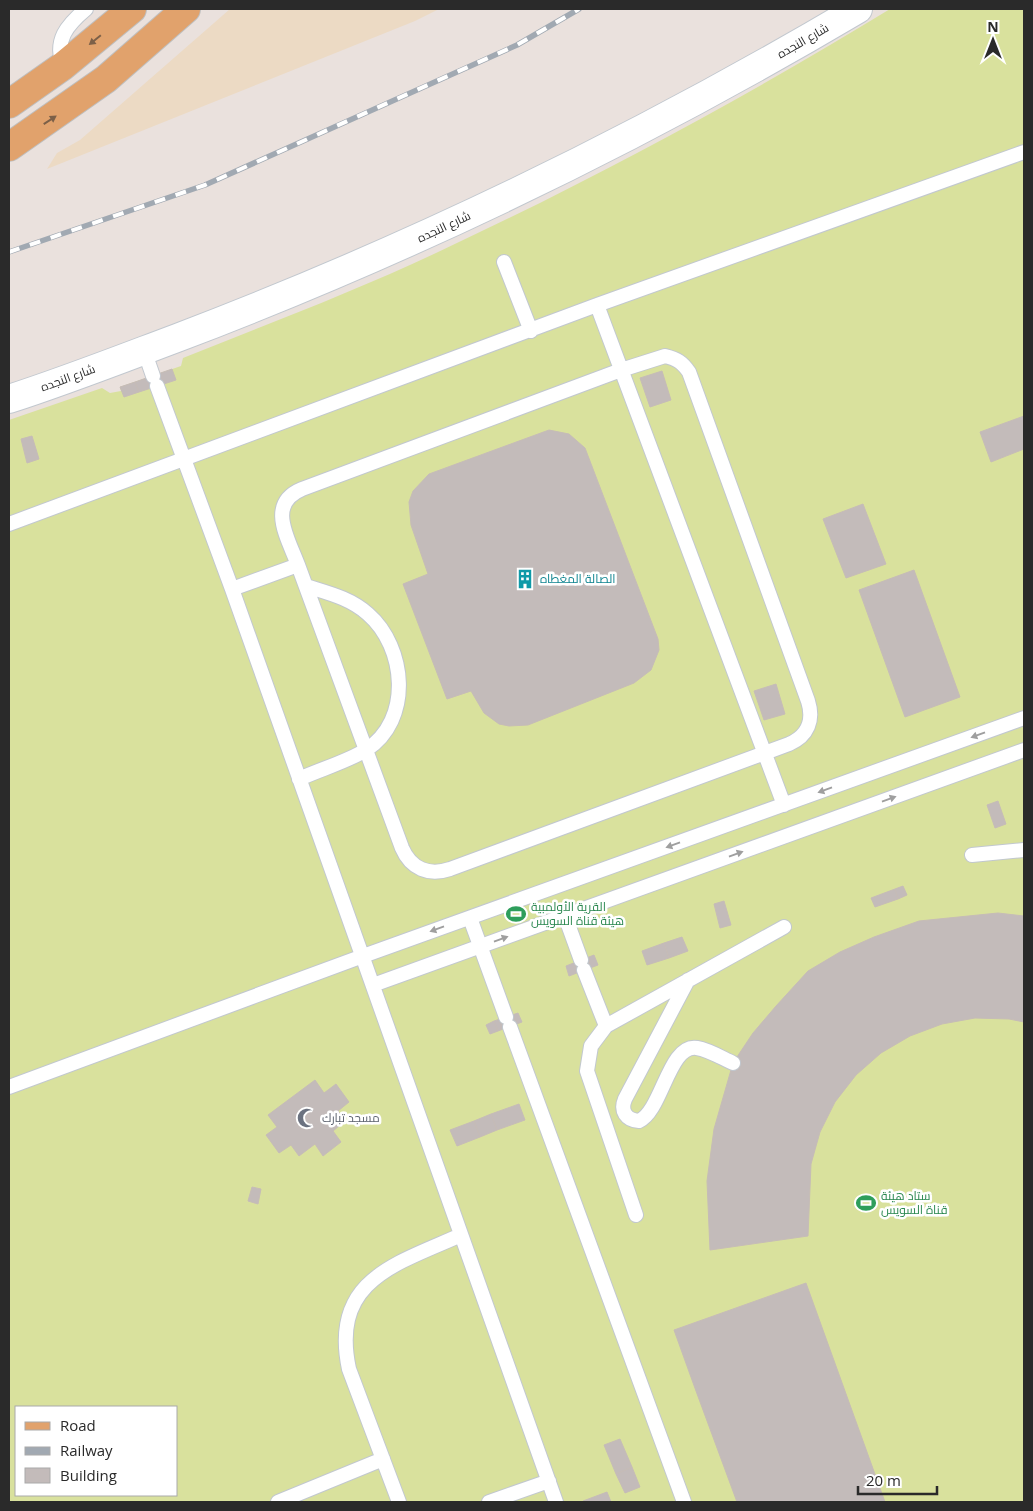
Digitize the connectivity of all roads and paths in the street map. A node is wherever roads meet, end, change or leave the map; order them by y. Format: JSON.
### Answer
{"nodes":[{"id":1,"x":86,"y":9,"type":"edge"},
{"id":2,"x":132,"y":9,"type":"edge"},
{"id":3,"x":186,"y":9,"type":"edge"},
{"id":4,"x":858,"y":9,"type":"edge"},
{"id":5,"x":63,"y":66,"type":"junction"},
{"id":6,"x":9,"y":104,"type":"edge"},
{"id":7,"x":9,"y":147,"type":"edge"},
{"id":8,"x":1024,"y":152,"type":"edge"},
{"id":9,"x":504,"y":262,"type":"dead end"},
{"id":10,"x":597,"y":305,"type":"junction"},
{"id":11,"x":531,"y":331,"type":"junction"},
{"id":12,"x":144,"y":350,"type":"junction"},
{"id":13,"x":621,"y":370,"type":"junction"},
{"id":14,"x":9,"y":400,"type":"edge"},
{"id":15,"x":185,"y":460,"type":"junction"},
{"id":16,"x":9,"y":524,"type":"edge"},
{"id":17,"x":298,"y":565,"type":"junction"},
{"id":18,"x":306,"y":586,"type":"junction"},
{"id":19,"x":232,"y":589,"type":"junction"},
{"id":20,"x":1024,"y":718,"type":"edge"},
{"id":21,"x":366,"y":749,"type":"junction"},
{"id":22,"x":1024,"y":750,"type":"edge"},
{"id":23,"x":765,"y":753,"type":"junction"},
{"id":24,"x":300,"y":778,"type":"junction"},
{"id":25,"x":784,"y":805,"type":"junction"},
{"id":26,"x":1024,"y":850,"type":"edge"},
{"id":27,"x":972,"y":855,"type":"dead end"},
{"id":28,"x":565,"y":916,"type":"junction"},
{"id":29,"x":470,"y":918,"type":"junction"},
{"id":30,"x":784,"y":927,"type":"dead end"},
{"id":31,"x":480,"y":946,"type":"junction"},
{"id":32,"x":363,"y":956,"type":"junction"},
{"id":33,"x":689,"y":980,"type":"junction"},
{"id":34,"x":373,"y":985,"type":"junction"},
{"id":35,"x":606,"y":1026,"type":"junction"},
{"id":36,"x":733,"y":1063,"type":"dead end"},
{"id":37,"x":9,"y":1087,"type":"edge"},
{"id":38,"x":636,"y":1214,"type":"dead end"},
{"id":39,"x":461,"y":1234,"type":"junction"},
{"id":40,"x":383,"y":1459,"type":"junction"},
{"id":41,"x":549,"y":1481,"type":"junction"},
{"id":42,"x":278,"y":1502,"type":"edge"},
{"id":43,"x":399,"y":1502,"type":"edge"},
{"id":44,"x":489,"y":1502,"type":"edge"},
{"id":45,"x":556,"y":1502,"type":"edge"},
{"id":46,"x":684,"y":1502,"type":"edge"}],
"edges":[{"from":1,"to":5,"type":"lane"},
{"from":2,"to":5,"type":"main road","one_way":true},
{"from":7,"to":3,"type":"main road","one_way":true},
{"from":4,"to":12,"type":"street","name":"شارع النجده"},
{"from":5,"to":6,"type":"main road"},
{"from":8,"to":10,"type":"lane"},
{"from":9,"to":11,"type":"lane"},
{"from":10,"to":11,"type":"lane"},
{"from":10,"to":13,"type":"lane"},
{"from":11,"to":15,"type":"lane"},
{"from":12,"to":14,"type":"street","name":"شارع النجده"},
{"from":12,"to":15,"type":"lane"},
{"from":13,"to":17,"type":"lane"},
{"from":13,"to":23,"type":"lane"},
{"from":13,"to":23,"type":"lane"},
{"from":15,"to":16,"type":"lane"},
{"from":15,"to":19,"type":"lane"},
{"from":17,"to":18,"type":"lane"},
{"from":17,"to":19,"type":"lane"},
{"from":18,"to":21,"type":"lane"},
{"from":18,"to":21,"type":"lane"},
{"from":19,"to":24,"type":"lane"},
{"from":20,"to":25,"type":"lane","one_way":true},
{"from":21,"to":23,"type":"lane"},
{"from":21,"to":24,"type":"lane"},
{"from":28,"to":22,"type":"lane","one_way":true},
{"from":23,"to":25,"type":"lane"},
{"from":24,"to":32,"type":"lane"},
{"from":25,"to":29,"type":"lane","one_way":true},
{"from":26,"to":27,"type":"lane"},
{"from":31,"to":28,"type":"lane","one_way":true},
{"from":28,"to":35,"type":"lane"},
{"from":29,"to":31,"type":"lane"},
{"from":29,"to":32,"type":"lane","one_way":true},
{"from":30,"to":33,"type":"lane"},
{"from":31,"to":34,"type":"lane"},
{"from":31,"to":46,"type":"lane"},
{"from":32,"to":34,"type":"lane"},
{"from":32,"to":37,"type":"lane"},
{"from":33,"to":35,"type":"lane"},
{"from":33,"to":36,"type":"lane"},
{"from":34,"to":39,"type":"lane"},
{"from":35,"to":38,"type":"lane"},
{"from":39,"to":40,"type":"lane"},
{"from":39,"to":41,"type":"lane"},
{"from":40,"to":42,"type":"lane"},
{"from":40,"to":43,"type":"lane"},
{"from":41,"to":44,"type":"lane"},
{"from":41,"to":45,"type":"lane"}]}
